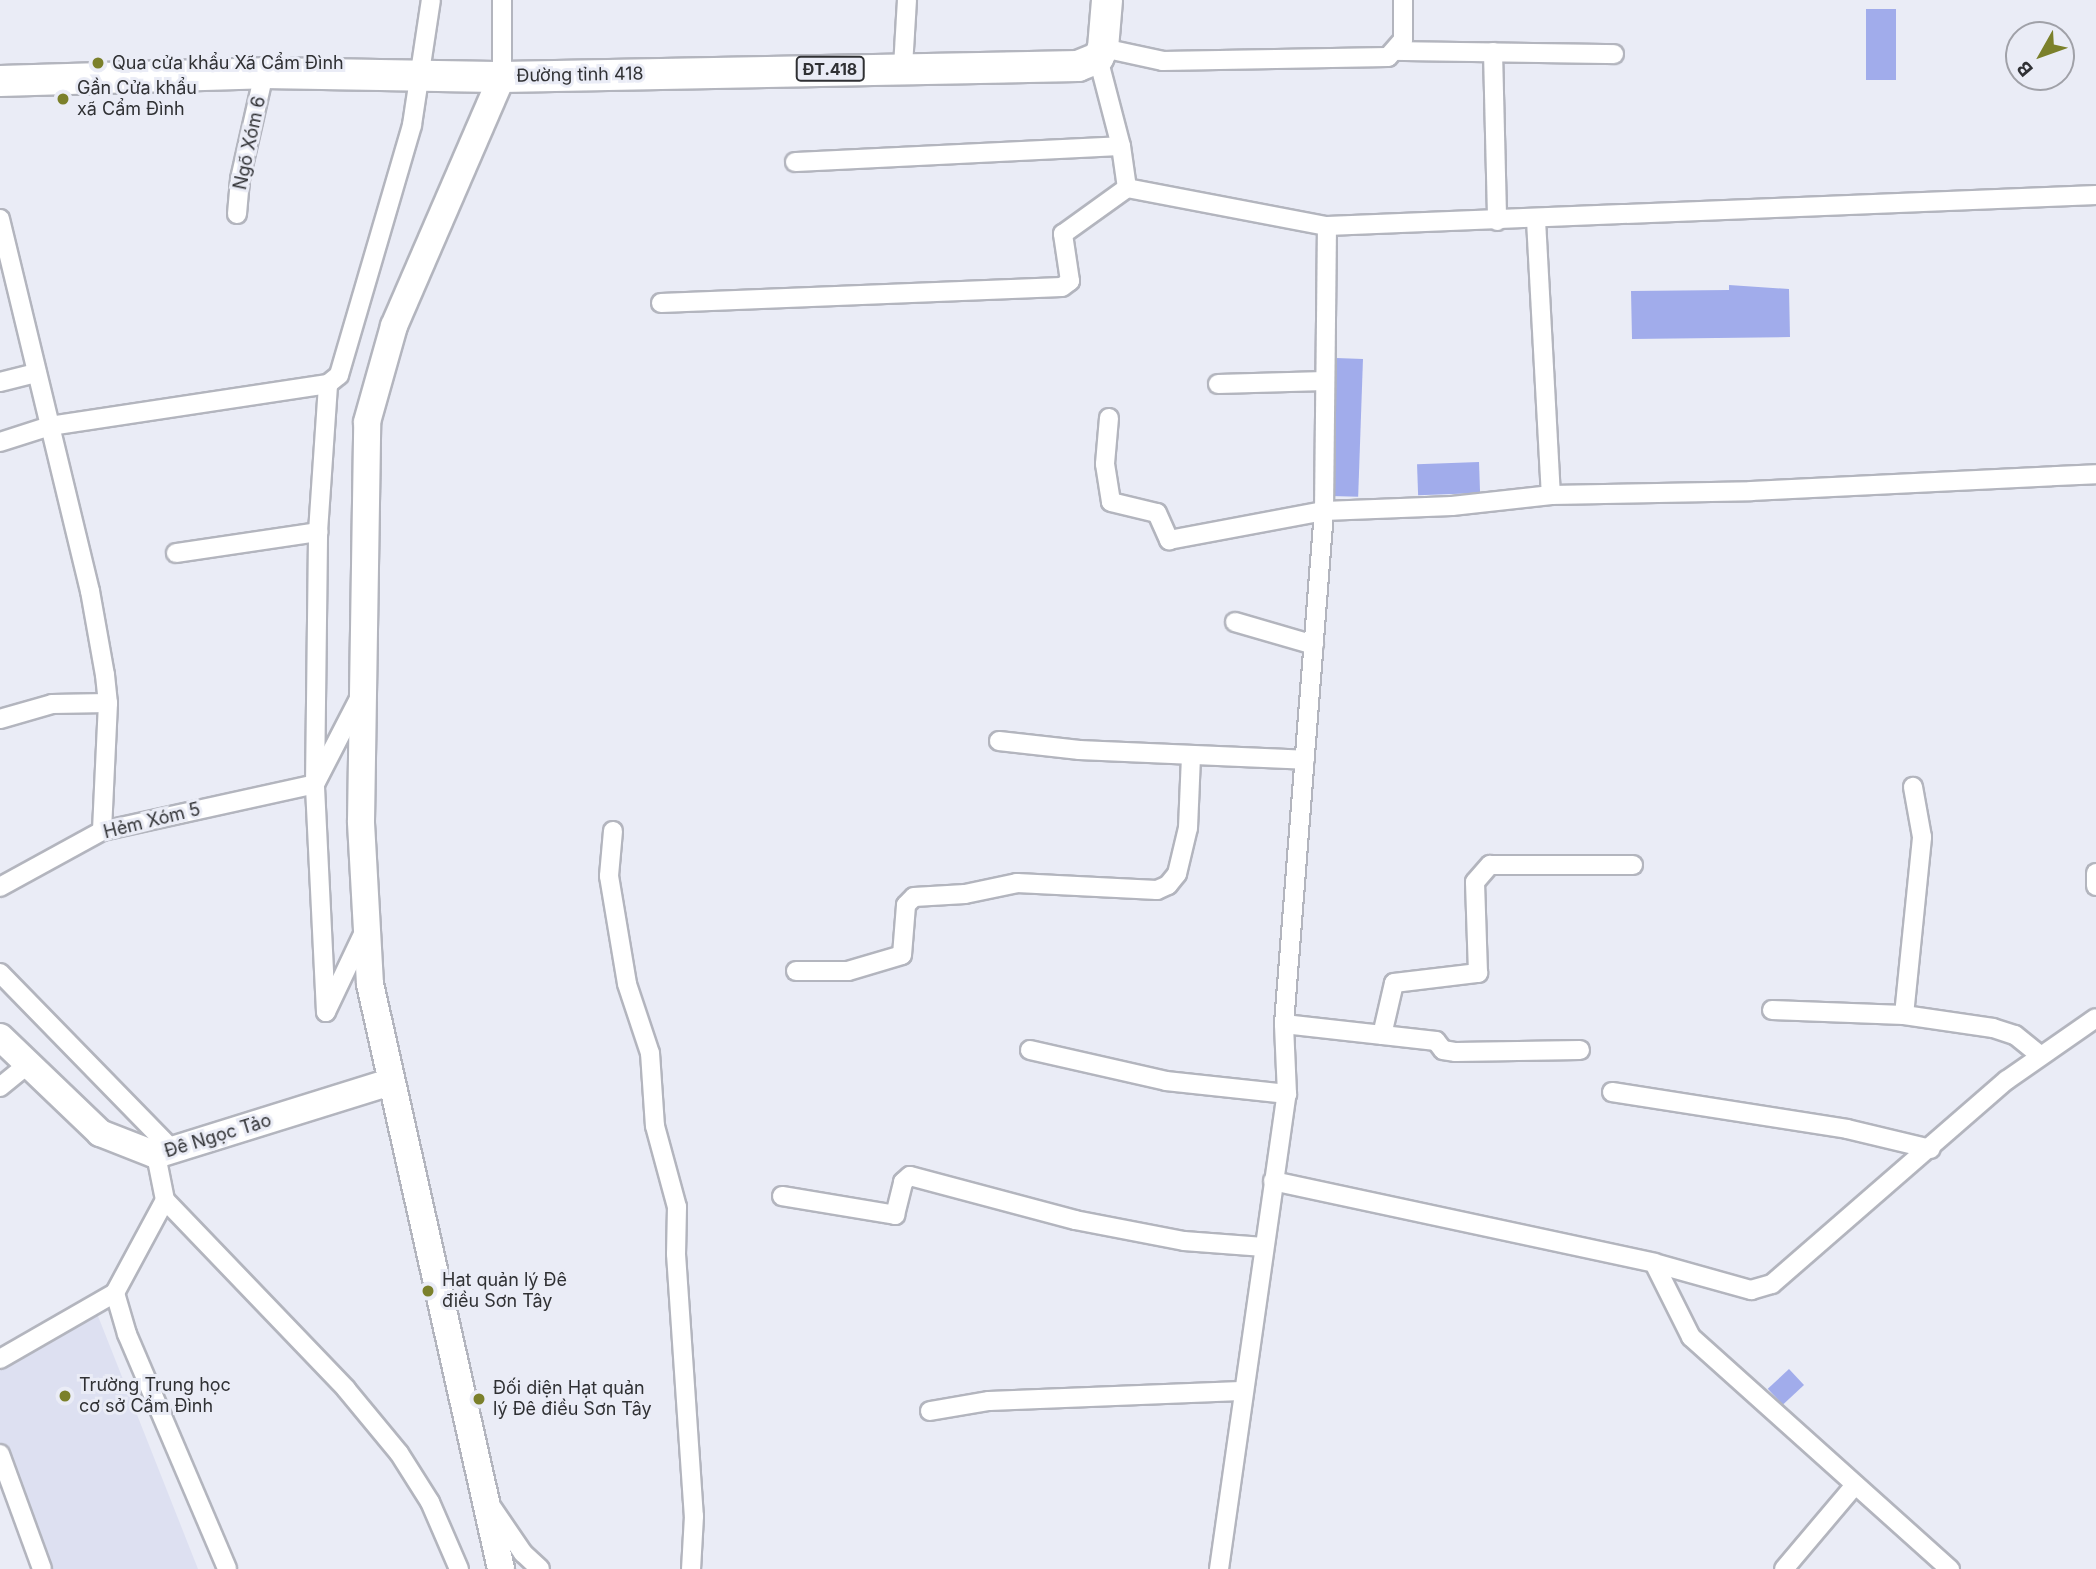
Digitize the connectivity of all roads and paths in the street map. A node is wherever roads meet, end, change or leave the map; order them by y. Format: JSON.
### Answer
{"nodes":[{"id":1,"x":431,"y":0,"type":"edge"},
{"id":2,"x":502,"y":0,"type":"edge"},
{"id":3,"x":907,"y":0,"type":"edge"},
{"id":4,"x":1107,"y":0,"type":"edge"},
{"id":5,"x":1403,"y":0,"type":"edge"},
{"id":6,"x":1398,"y":51,"type":"junction"},
{"id":7,"x":1493,"y":52,"type":"junction"},
{"id":8,"x":1101,"y":53,"type":"junction"},
{"id":9,"x":1614,"y":54,"type":"dead end"},
{"id":10,"x":903,"y":68,"type":"junction"},
{"id":11,"x":264,"y":73,"type":"junction"},
{"id":12,"x":418,"y":76,"type":"junction"},
{"id":13,"x":502,"y":77,"type":"junction"},
{"id":14,"x":0,"y":81,"type":"edge"},
{"id":15,"x":1121,"y":146,"type":"junction"},
{"id":16,"x":794,"y":162,"type":"dead end"},
{"id":17,"x":1126,"y":188,"type":"junction"},
{"id":18,"x":2096,"y":195,"type":"edge"},
{"id":19,"x":237,"y":214,"type":"dead end"},
{"id":20,"x":0,"y":219,"type":"edge"},
{"id":21,"x":1536,"y":220,"type":"junction"},
{"id":22,"x":1497,"y":222,"type":"junction"},
{"id":23,"x":1326,"y":226,"type":"junction"},
{"id":24,"x":4,"y":259,"type":"edge"},
{"id":25,"x":661,"y":303,"type":"dead end"},
{"id":26,"x":37,"y":373,"type":"junction"},
{"id":27,"x":1325,"y":380,"type":"junction"},
{"id":28,"x":0,"y":382,"type":"edge"},
{"id":29,"x":328,"y":384,"type":"junction"},
{"id":30,"x":1219,"y":384,"type":"dead end"},
{"id":31,"x":1109,"y":418,"type":"dead end"},
{"id":32,"x":50,"y":426,"type":"junction"},
{"id":33,"x":0,"y":442,"type":"edge"},
{"id":34,"x":2096,"y":474,"type":"edge"},
{"id":35,"x":1551,"y":495,"type":"junction"},
{"id":36,"x":1324,"y":511,"type":"junction"},
{"id":37,"x":318,"y":532,"type":"junction"},
{"id":38,"x":176,"y":553,"type":"dead end"},
{"id":39,"x":1235,"y":622,"type":"dead end"},
{"id":40,"x":1314,"y":645,"type":"junction"},
{"id":41,"x":363,"y":691,"type":"junction"},
{"id":42,"x":108,"y":703,"type":"junction"},
{"id":43,"x":0,"y":719,"type":"edge"},
{"id":44,"x":999,"y":741,"type":"dead end"},
{"id":45,"x":1191,"y":755,"type":"junction"},
{"id":46,"x":1305,"y":760,"type":"junction"},
{"id":47,"x":315,"y":784,"type":"junction"},
{"id":48,"x":1913,"y":787,"type":"dead end"},
{"id":49,"x":102,"y":831,"type":"junction"},
{"id":50,"x":613,"y":831,"type":"dead end"},
{"id":51,"x":1633,"y":865,"type":"dead end"},
{"id":52,"x":2096,"y":873,"type":"edge"},
{"id":53,"x":2096,"y":886,"type":"edge"},
{"id":54,"x":0,"y":887,"type":"edge"},
{"id":55,"x":367,"y":927,"type":"junction"},
{"id":56,"x":796,"y":971,"type":"dead end"},
{"id":57,"x":0,"y":973,"type":"edge"},
{"id":58,"x":1772,"y":1010,"type":"dead end"},
{"id":59,"x":1904,"y":1014,"type":"junction"},
{"id":60,"x":2096,"y":1018,"type":"edge"},
{"id":61,"x":1284,"y":1024,"type":"junction"},
{"id":62,"x":1382,"y":1035,"type":"junction"},
{"id":63,"x":0,"y":1037,"type":"edge"},
{"id":64,"x":1030,"y":1050,"type":"dead end"},
{"id":65,"x":1580,"y":1050,"type":"dead end"},
{"id":66,"x":2041,"y":1056,"type":"junction"},
{"id":67,"x":28,"y":1064,"type":"junction"},
{"id":68,"x":390,"y":1082,"type":"junction"},
{"id":69,"x":0,"y":1087,"type":"edge"},
{"id":70,"x":1612,"y":1092,"type":"dead end"},
{"id":71,"x":1287,"y":1094,"type":"junction"},
{"id":72,"x":1931,"y":1149,"type":"junction"},
{"id":73,"x":165,"y":1152,"type":"junction"},
{"id":74,"x":1273,"y":1181,"type":"junction"},
{"id":75,"x":782,"y":1196,"type":"dead end"},
{"id":76,"x":166,"y":1200,"type":"junction"},
{"id":77,"x":1264,"y":1247,"type":"junction"},
{"id":78,"x":1654,"y":1263,"type":"junction"},
{"id":79,"x":115,"y":1293,"type":"junction"},
{"id":80,"x":0,"y":1359,"type":"edge"},
{"id":81,"x":1241,"y":1391,"type":"junction"},
{"id":82,"x":930,"y":1411,"type":"dead end"},
{"id":83,"x":0,"y":1454,"type":"edge"},
{"id":84,"x":1854,"y":1485,"type":"junction"},
{"id":85,"x":483,"y":1493,"type":"junction"},
{"id":86,"x":41,"y":1569,"type":"edge"},
{"id":87,"x":228,"y":1569,"type":"edge"},
{"id":88,"x":459,"y":1569,"type":"edge"},
{"id":89,"x":501,"y":1569,"type":"edge"},
{"id":90,"x":540,"y":1569,"type":"edge"},
{"id":91,"x":691,"y":1569,"type":"edge"},
{"id":92,"x":1219,"y":1569,"type":"edge"},
{"id":93,"x":1784,"y":1569,"type":"edge"},
{"id":94,"x":1950,"y":1569,"type":"edge"}],
"edges":[{"from":1,"to":12,"type":"street"},
{"from":2,"to":13,"type":"street"},
{"from":3,"to":10,"type":"street"},
{"from":4,"to":8,"type":"main road"},
{"from":5,"to":6,"type":"street"},
{"from":6,"to":7,"type":"street"},
{"from":6,"to":8,"type":"street"},
{"from":7,"to":9,"type":"street"},
{"from":7,"to":22,"type":"street"},
{"from":8,"to":10,"type":"main road","name":"Đường tỉnh 418","number":"ĐT.418"},
{"from":8,"to":15,"type":"street"},
{"from":10,"to":13,"type":"main road","name":"Đường tỉnh 418","number":"ĐT.418"},
{"from":11,"to":12,"type":"main road","name":"Đường tỉnh 418","number":"ĐT.418"},
{"from":11,"to":14,"type":"main road","name":"Đường tỉnh 418","number":"ĐT.418"},
{"from":11,"to":19,"type":"street","name":"Ngõ Xóm 6"},
{"from":12,"to":13,"type":"main road","name":"Đường tỉnh 418","number":"ĐT.418"},
{"from":12,"to":29,"type":"street"},
{"from":13,"to":41,"type":"main road"},
{"from":15,"to":16,"type":"street"},
{"from":15,"to":17,"type":"street"},
{"from":17,"to":23,"type":"street"},
{"from":17,"to":25,"type":"street"},
{"from":18,"to":21,"type":"street"},
{"from":20,"to":24,"type":"street"},
{"from":21,"to":22,"type":"street"},
{"from":21,"to":35,"type":"street"},
{"from":22,"to":23,"type":"street"},
{"from":23,"to":27,"type":"street"},
{"from":24,"to":26,"type":"street"},
{"from":26,"to":28,"type":"street"},
{"from":26,"to":32,"type":"street"},
{"from":27,"to":30,"type":"street"},
{"from":27,"to":36,"type":"street"},
{"from":29,"to":32,"type":"street"},
{"from":29,"to":37,"type":"street"},
{"from":31,"to":36,"type":"street"},
{"from":32,"to":33,"type":"street"},
{"from":32,"to":42,"type":"street"},
{"from":34,"to":35,"type":"street"},
{"from":35,"to":36,"type":"street"},
{"from":36,"to":40,"type":"street"},
{"from":37,"to":38,"type":"street"},
{"from":37,"to":47,"type":"street"},
{"from":39,"to":40,"type":"street"},
{"from":40,"to":46,"type":"street"},
{"from":41,"to":47,"type":"street"},
{"from":41,"to":55,"type":"main road"},
{"from":42,"to":43,"type":"street"},
{"from":42,"to":49,"type":"street"},
{"from":44,"to":45,"type":"street"},
{"from":45,"to":46,"type":"street"},
{"from":45,"to":56,"type":"street"},
{"from":46,"to":61,"type":"street"},
{"from":47,"to":49,"type":"street","name":"Hẻm Xóm 5"},
{"from":47,"to":55,"type":"street"},
{"from":48,"to":59,"type":"street"},
{"from":49,"to":54,"type":"street","name":"Hẻm Xóm 5"},
{"from":50,"to":91,"type":"street"},
{"from":51,"to":62,"type":"street"},
{"from":52,"to":53,"type":"street"},
{"from":55,"to":68,"type":"main road"},
{"from":57,"to":73,"type":"street"},
{"from":58,"to":59,"type":"street"},
{"from":59,"to":66,"type":"street"},
{"from":60,"to":66,"type":"street"},
{"from":61,"to":62,"type":"street"},
{"from":61,"to":71,"type":"street"},
{"from":62,"to":65,"type":"street"},
{"from":63,"to":67,"type":"main road","name":"Đê Ngọc Tảo"},
{"from":64,"to":71,"type":"street"},
{"from":66,"to":72,"type":"street"},
{"from":67,"to":69,"type":"street"},
{"from":67,"to":73,"type":"main road","name":"Đê Ngọc Tảo"},
{"from":68,"to":73,"type":"main road","name":"Đê Ngọc Tảo"},
{"from":68,"to":85,"type":"main road"},
{"from":70,"to":72,"type":"street"},
{"from":71,"to":74,"type":"street"},
{"from":72,"to":78,"type":"street"},
{"from":73,"to":76,"type":"street"},
{"from":74,"to":77,"type":"street"},
{"from":74,"to":78,"type":"street"},
{"from":75,"to":77,"type":"street"},
{"from":76,"to":79,"type":"street"},
{"from":76,"to":88,"type":"street"},
{"from":77,"to":81,"type":"street"},
{"from":78,"to":84,"type":"street"},
{"from":79,"to":80,"type":"street"},
{"from":79,"to":87,"type":"street"},
{"from":81,"to":82,"type":"street"},
{"from":81,"to":92,"type":"street"},
{"from":83,"to":86,"type":"street"},
{"from":84,"to":93,"type":"street"},
{"from":84,"to":94,"type":"street"},
{"from":85,"to":89,"type":"main road"},
{"from":85,"to":90,"type":"street"}]}
